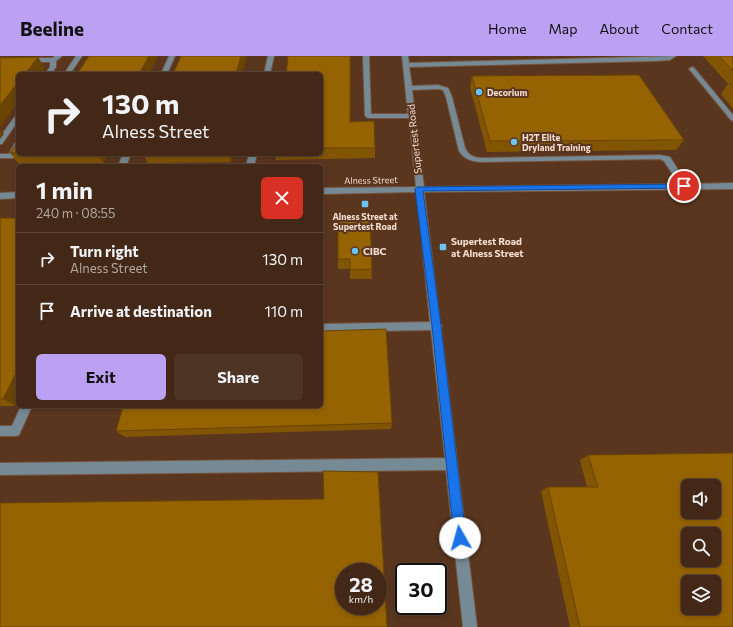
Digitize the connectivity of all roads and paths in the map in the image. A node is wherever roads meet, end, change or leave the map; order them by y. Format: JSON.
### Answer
{"nodes":[{"id":1,"x":79,"y":56,"type":"edge"},
{"id":2,"x":172,"y":56,"type":"edge"},
{"id":3,"x":271,"y":56,"type":"edge"},
{"id":4,"x":366,"y":56,"type":"edge"},
{"id":5,"x":405,"y":56,"type":"edge"},
{"id":6,"x":673,"y":56,"type":"edge"},
{"id":7,"x":56,"y":58,"type":"edge"},
{"id":8,"x":0,"y":60,"type":"edge"},
{"id":9,"x":406,"y":65,"type":"junction"},
{"id":10,"x":692,"y":69,"type":"dead end"},
{"id":11,"x":49,"y":72,"type":"edge"},
{"id":12,"x":68,"y":72,"type":"edge"},
{"id":13,"x":165,"y":72,"type":"edge"},
{"id":14,"x":267,"y":72,"type":"edge"},
{"id":15,"x":409,"y":88,"type":"junction"},
{"id":16,"x":412,"y":116,"type":"junction"},
{"id":17,"x":16,"y":119,"type":"edge"},
{"id":18,"x":733,"y":119,"type":"edge"},
{"id":19,"x":0,"y":142,"type":"edge"},
{"id":20,"x":16,"y":148,"type":"edge"},
{"id":21,"x":0,"y":156,"type":"edge"},
{"id":22,"x":684,"y":186,"type":"junction"},
{"id":23,"x":733,"y":186,"type":"edge"},
{"id":24,"x":419,"y":189,"type":"junction"},
{"id":25,"x":323,"y":191,"type":"edge"},
{"id":26,"x":0,"y":196,"type":"edge"},
{"id":27,"x":16,"y":196,"type":"edge"},
{"id":28,"x":437,"y":326,"type":"junction"},
{"id":29,"x":323,"y":328,"type":"edge"},
{"id":30,"x":25,"y":408,"type":"edge"},
{"id":31,"x":0,"y":431,"type":"edge"},
{"id":32,"x":451,"y":464,"type":"junction"},
{"id":33,"x":0,"y":469,"type":"edge"},
{"id":34,"x":470,"y":627,"type":"edge"}],
"edges":[{"from":1,"to":12,"type":"street"},
{"from":2,"to":13,"type":"street"},
{"from":3,"to":14,"type":"street"},
{"from":4,"to":16,"type":"street"},
{"from":5,"to":9,"type":"street","name":"Supertest Road"},
{"from":6,"to":9,"type":"street"},
{"from":7,"to":8,"type":"street"},
{"from":7,"to":11,"type":"street"},
{"from":9,"to":15,"type":"street","name":"Supertest Road"},
{"from":10,"to":18,"type":"street"},
{"from":15,"to":16,"type":"street","name":"Supertest Road"},
{"from":15,"to":22,"type":"street"},
{"from":16,"to":24,"type":"street","name":"Supertest Road"},
{"from":17,"to":19,"type":"street"},
{"from":20,"to":21,"type":"street"},
{"from":22,"to":23,"type":"street","name":"Alness Street"},
{"from":22,"to":24,"type":"street","name":"Alness Street"},
{"from":24,"to":25,"type":"street","name":"Alness Street"},
{"from":24,"to":28,"type":"street","name":"Supertest Road"},
{"from":26,"to":27,"type":"street"},
{"from":28,"to":29,"type":"street"},
{"from":28,"to":32,"type":"street","name":"Supertest Road"},
{"from":30,"to":31,"type":"street"},
{"from":32,"to":33,"type":"street"},
{"from":32,"to":34,"type":"street","name":"Supertest Road"}]}
